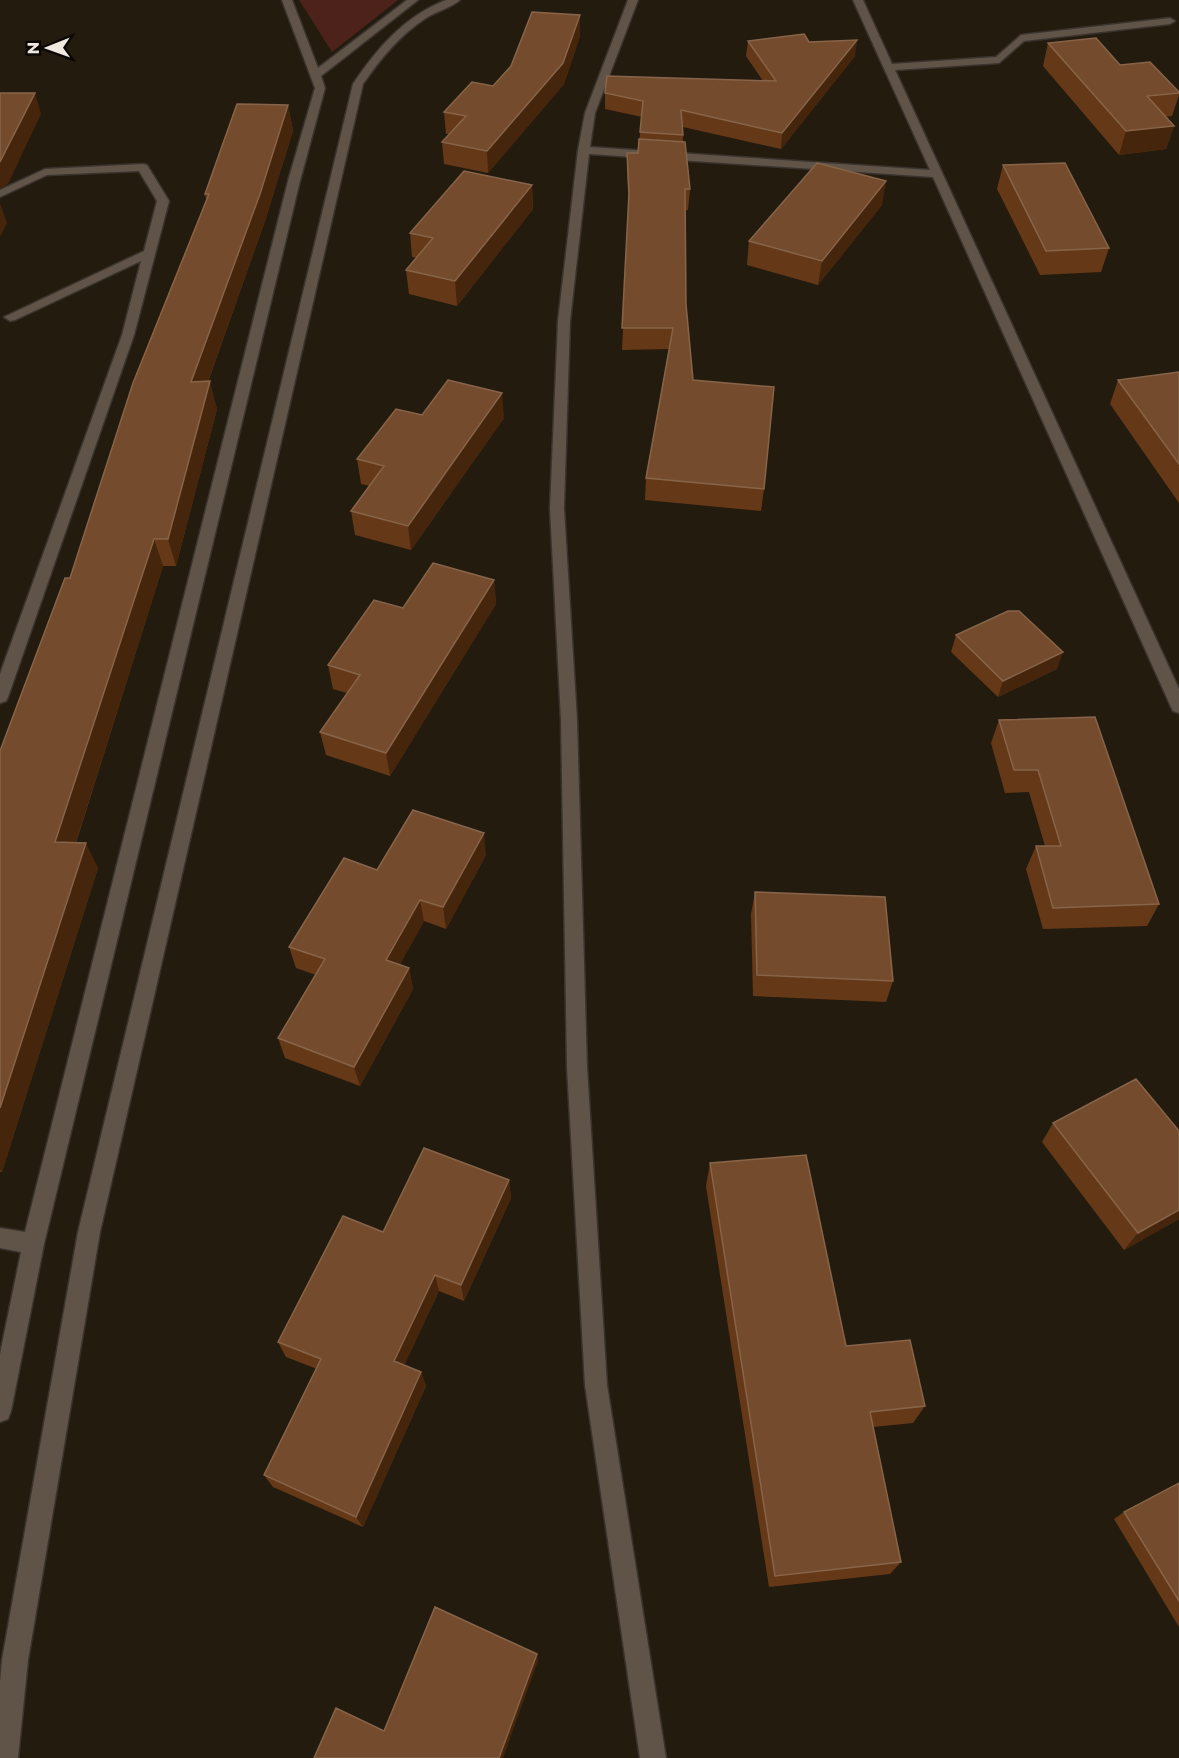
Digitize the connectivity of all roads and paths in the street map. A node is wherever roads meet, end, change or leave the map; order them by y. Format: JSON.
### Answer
{"nodes":[{"id":1,"x":287,"y":0,"type":"edge"},
{"id":2,"x":413,"y":0,"type":"edge"},
{"id":3,"x":455,"y":0,"type":"edge"},
{"id":4,"x":633,"y":0,"type":"edge"},
{"id":5,"x":858,"y":0,"type":"edge"},
{"id":6,"x":1170,"y":21,"type":"dead end"},
{"id":7,"x":888,"y":67,"type":"junction"},
{"id":8,"x":315,"y":75,"type":"junction"},
{"id":9,"x":584,"y":150,"type":"junction"},
{"id":10,"x":937,"y":174,"type":"junction"},
{"id":11,"x":0,"y":194,"type":"edge"},
{"id":12,"x":149,"y":253,"type":"junction"},
{"id":13,"x":10,"y":317,"type":"dead end"},
{"id":14,"x":0,"y":697,"type":"edge"},
{"id":15,"x":1179,"y":707,"type":"edge"},
{"id":16,"x":0,"y":1238,"type":"edge"},
{"id":17,"x":33,"y":1244,"type":"junction"},
{"id":18,"x":0,"y":1411,"type":"edge"},
{"id":19,"x":5,"y":1758,"type":"edge"},
{"id":20,"x":653,"y":1758,"type":"edge"}],
"edges":[{"from":1,"to":8,"type":"street"},
{"from":2,"to":8,"type":"street"},
{"from":3,"to":19,"type":"street"},
{"from":4,"to":9,"type":"street"},
{"from":5,"to":7,"type":"street"},
{"from":6,"to":7,"type":"street"},
{"from":7,"to":10,"type":"street"},
{"from":8,"to":17,"type":"street"},
{"from":9,"to":10,"type":"street"},
{"from":9,"to":20,"type":"street"},
{"from":10,"to":15,"type":"street"},
{"from":11,"to":12,"type":"street"},
{"from":12,"to":13,"type":"street"},
{"from":12,"to":14,"type":"street"},
{"from":16,"to":17,"type":"street"},
{"from":17,"to":18,"type":"street"}]}
